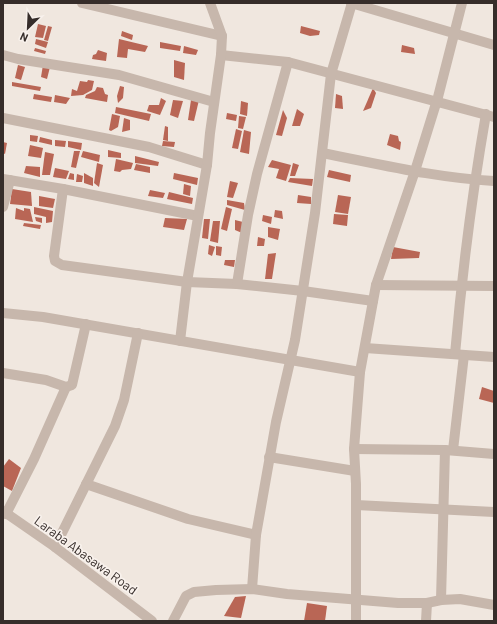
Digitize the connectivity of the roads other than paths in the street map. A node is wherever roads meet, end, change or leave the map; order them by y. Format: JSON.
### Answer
{"nodes":[{"id":1,"x":82,"y":3,"type":"edge"},
{"id":2,"x":210,"y":3,"type":"edge"},
{"id":3,"x":352,"y":3,"type":"edge"},
{"id":4,"x":462,"y":3,"type":"edge"},
{"id":5,"x":454,"y":34,"type":"junction"},
{"id":6,"x":222,"y":36,"type":"junction"},
{"id":7,"x":494,"y":45,"type":"edge"},
{"id":8,"x":3,"y":55,"type":"edge"},
{"id":9,"x":221,"y":55,"type":"junction"},
{"id":10,"x":288,"y":62,"type":"junction"},
{"id":11,"x":331,"y":74,"type":"junction"},
{"id":12,"x":436,"y":101,"type":"junction"},
{"id":13,"x":214,"y":102,"type":"junction"},
{"id":14,"x":490,"y":116,"type":"edge"},
{"id":15,"x":3,"y":118,"type":"edge"},
{"id":16,"x":322,"y":152,"type":"junction"},
{"id":17,"x":207,"y":165,"type":"junction"},
{"id":18,"x":415,"y":172,"type":"junction"},
{"id":19,"x":6,"y":180,"type":"edge"},
{"id":20,"x":474,"y":180,"type":"junction"},
{"id":21,"x":494,"y":181,"type":"edge"},
{"id":22,"x":63,"y":189,"type":"junction"},
{"id":23,"x":3,"y":207,"type":"edge"},
{"id":24,"x":198,"y":216,"type":"junction"},
{"id":25,"x":187,"y":282,"type":"junction"},
{"id":26,"x":237,"y":284,"type":"junction"},
{"id":27,"x":376,"y":285,"type":"junction"},
{"id":28,"x":461,"y":286,"type":"junction"},
{"id":29,"x":494,"y":286,"type":"edge"},
{"id":30,"x":303,"y":291,"type":"junction"},
{"id":31,"x":373,"y":302,"type":"junction"},
{"id":32,"x":3,"y":313,"type":"edge"},
{"id":33,"x":86,"y":324,"type":"junction"},
{"id":34,"x":138,"y":332,"type":"junction"},
{"id":35,"x":180,"y":341,"type":"junction"},
{"id":36,"x":365,"y":348,"type":"junction"},
{"id":37,"x":460,"y":355,"type":"junction"},
{"id":38,"x":494,"y":357,"type":"edge"},
{"id":39,"x":291,"y":360,"type":"junction"},
{"id":40,"x":360,"y":372,"type":"junction"},
{"id":41,"x":3,"y":373,"type":"edge"},
{"id":42,"x":66,"y":387,"type":"junction"},
{"id":43,"x":354,"y":449,"type":"junction"},
{"id":44,"x":449,"y":450,"type":"junction"},
{"id":45,"x":494,"y":454,"type":"edge"},
{"id":46,"x":269,"y":458,"type":"junction"},
{"id":47,"x":355,"y":471,"type":"junction"},
{"id":48,"x":86,"y":484,"type":"junction"},
{"id":49,"x":356,"y":506,"type":"junction"},
{"id":50,"x":443,"y":509,"type":"junction"},
{"id":51,"x":5,"y":512,"type":"edge"},
{"id":52,"x":494,"y":512,"type":"edge"},
{"id":53,"x":256,"y":535,"type":"junction"},
{"id":54,"x":55,"y":547,"type":"junction"},
{"id":55,"x":252,"y":589,"type":"junction"},
{"id":56,"x":441,"y":600,"type":"junction"},
{"id":57,"x":356,"y":601,"type":"junction"},
{"id":58,"x":427,"y":603,"type":"junction"},
{"id":59,"x":494,"y":606,"type":"edge"},
{"id":60,"x":152,"y":621,"type":"edge"},
{"id":61,"x":173,"y":621,"type":"edge"},
{"id":62,"x":356,"y":621,"type":"edge"},
{"id":63,"x":426,"y":621,"type":"edge"}],
"edges":[{"from":1,"to":6,"type":"street"},
{"from":2,"to":6,"type":"street"},
{"from":3,"to":5,"type":"street"},
{"from":3,"to":11,"type":"street"},
{"from":4,"to":5,"type":"street"},
{"from":5,"to":7,"type":"street"},
{"from":5,"to":12,"type":"street"},
{"from":6,"to":9,"type":"street"},
{"from":8,"to":13,"type":"street"},
{"from":9,"to":10,"type":"street"},
{"from":9,"to":13,"type":"street"},
{"from":10,"to":11,"type":"street"},
{"from":10,"to":26,"type":"street"},
{"from":11,"to":12,"type":"street"},
{"from":11,"to":16,"type":"street"},
{"from":12,"to":14,"type":"street"},
{"from":12,"to":18,"type":"street"},
{"from":13,"to":17,"type":"street"},
{"from":14,"to":20,"type":"street"},
{"from":15,"to":17,"type":"street"},
{"from":16,"to":18,"type":"street"},
{"from":16,"to":30,"type":"street"},
{"from":17,"to":24,"type":"street"},
{"from":18,"to":20,"type":"street"},
{"from":18,"to":27,"type":"street"},
{"from":19,"to":22,"type":"street"},
{"from":19,"to":23,"type":"street"},
{"from":20,"to":21,"type":"street"},
{"from":20,"to":28,"type":"street"},
{"from":22,"to":24,"type":"street"},
{"from":22,"to":25,"type":"street"},
{"from":24,"to":25,"type":"street"},
{"from":25,"to":26,"type":"street"},
{"from":25,"to":35,"type":"street"},
{"from":26,"to":30,"type":"street"},
{"from":27,"to":28,"type":"street"},
{"from":27,"to":31,"type":"street"},
{"from":28,"to":29,"type":"street"},
{"from":28,"to":37,"type":"street"},
{"from":30,"to":31,"type":"street"},
{"from":30,"to":39,"type":"street"},
{"from":31,"to":36,"type":"street"},
{"from":32,"to":33,"type":"street"},
{"from":33,"to":34,"type":"street"},
{"from":33,"to":42,"type":"street"},
{"from":34,"to":35,"type":"street"},
{"from":34,"to":48,"type":"street"},
{"from":35,"to":39,"type":"street"},
{"from":36,"to":37,"type":"street"},
{"from":36,"to":40,"type":"street"},
{"from":37,"to":38,"type":"street"},
{"from":37,"to":44,"type":"street"},
{"from":39,"to":40,"type":"street"},
{"from":39,"to":46,"type":"street"},
{"from":40,"to":43,"type":"street"},
{"from":41,"to":42,"type":"street"},
{"from":42,"to":51,"type":"street"},
{"from":43,"to":44,"type":"street"},
{"from":43,"to":47,"type":"street"},
{"from":44,"to":45,"type":"street"},
{"from":44,"to":50,"type":"street"},
{"from":46,"to":47,"type":"street"},
{"from":46,"to":53,"type":"street"},
{"from":47,"to":49,"type":"street"},
{"from":48,"to":53,"type":"street"},
{"from":48,"to":54,"type":"street"},
{"from":49,"to":50,"type":"street"},
{"from":49,"to":57,"type":"street"},
{"from":50,"to":52,"type":"street"},
{"from":50,"to":56,"type":"street"},
{"from":51,"to":54,"type":"street","name":"Laraba Abasawa Road"},
{"from":53,"to":55,"type":"street"},
{"from":54,"to":60,"type":"street","name":"Laraba Abasawa Road"},
{"from":55,"to":57,"type":"street"},
{"from":55,"to":61,"type":"street"},
{"from":56,"to":58,"type":"street"},
{"from":56,"to":59,"type":"street"},
{"from":57,"to":58,"type":"street"},
{"from":57,"to":62,"type":"street"},
{"from":58,"to":63,"type":"street"}]}
